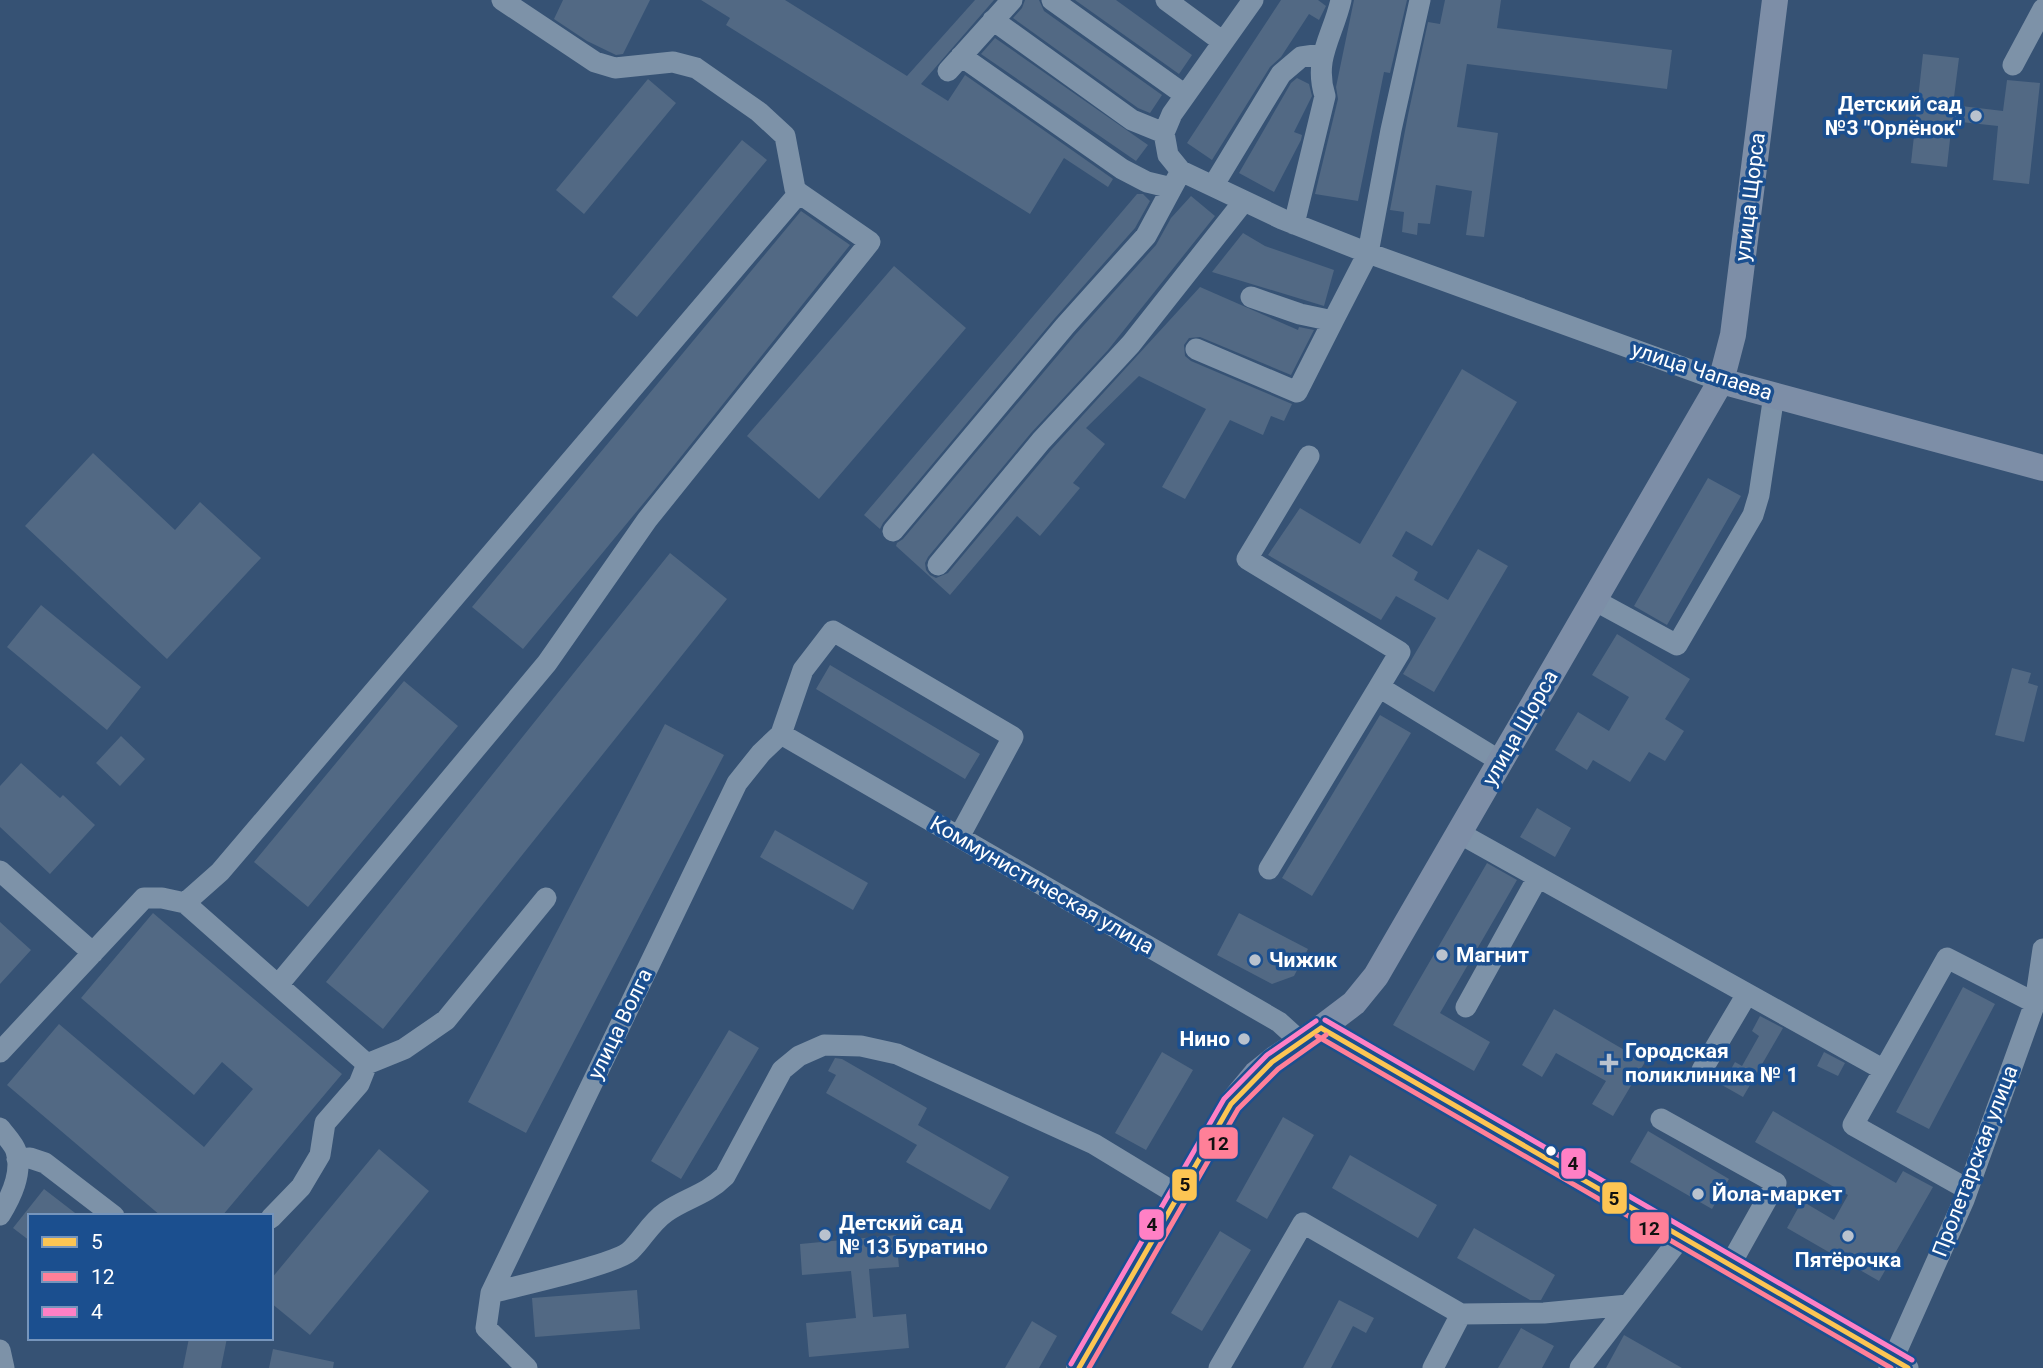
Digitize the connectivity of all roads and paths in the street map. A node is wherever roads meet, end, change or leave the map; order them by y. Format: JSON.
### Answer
{"nodes":[{"id":1,"x":502,"y":0,"type":"edge"},
{"id":2,"x":1012,"y":0,"type":"edge"},
{"id":3,"x":1052,"y":0,"type":"edge"},
{"id":4,"x":1166,"y":0,"type":"edge"},
{"id":5,"x":1252,"y":0,"type":"edge"},
{"id":6,"x":1341,"y":0,"type":"edge"},
{"id":7,"x":1420,"y":0,"type":"edge"},
{"id":8,"x":1775,"y":0,"type":"edge"},
{"id":9,"x":2043,"y":9,"type":"edge"},
{"id":10,"x":993,"y":20,"type":"junction"},
{"id":11,"x":1223,"y":42,"type":"junction"},
{"id":12,"x":1322,"y":54,"type":"junction"},
{"id":13,"x":2013,"y":65,"type":"dead end"},
{"id":14,"x":1185,"y":95,"type":"junction"},
{"id":15,"x":1164,"y":133,"type":"junction"},
{"id":16,"x":1176,"y":179,"type":"junction"},
{"id":17,"x":1213,"y":186,"type":"junction"},
{"id":18,"x":799,"y":193,"type":"junction"},
{"id":19,"x":1244,"y":201,"type":"junction"},
{"id":20,"x":1294,"y":224,"type":"junction"},
{"id":21,"x":1368,"y":253,"type":"junction"},
{"id":22,"x":1251,"y":298,"type":"dead end"},
{"id":23,"x":1333,"y":321,"type":"junction"},
{"id":24,"x":1196,"y":349,"type":"dead end"},
{"id":25,"x":1721,"y":381,"type":"junction"},
{"id":26,"x":1774,"y":395,"type":"junction"},
{"id":27,"x":1309,"y":456,"type":"dead end"},
{"id":28,"x":2043,"y":468,"type":"edge"},
{"id":29,"x":893,"y":531,"type":"dead end"},
{"id":30,"x":938,"y":565,"type":"dead end"},
{"id":31,"x":1594,"y":600,"type":"junction"},
{"id":32,"x":1379,"y":687,"type":"junction"},
{"id":33,"x":781,"y":734,"type":"junction"},
{"id":34,"x":1500,"y":761,"type":"junction"},
{"id":35,"x":1459,"y":833,"type":"junction"},
{"id":36,"x":959,"y":837,"type":"junction"},
{"id":37,"x":1269,"y":869,"type":"dead end"},
{"id":38,"x":0,"y":871,"type":"edge"},
{"id":39,"x":1538,"y":877,"type":"junction"},
{"id":40,"x":546,"y":898,"type":"dead end"},
{"id":41,"x":185,"y":903,"type":"junction"},
{"id":42,"x":2043,"y":949,"type":"edge"},
{"id":43,"x":93,"y":953,"type":"junction"},
{"id":44,"x":278,"y":985,"type":"junction"},
{"id":45,"x":1747,"y":994,"type":"junction"},
{"id":46,"x":2035,"y":1003,"type":"junction"},
{"id":47,"x":1465,"y":1007,"type":"dead end"},
{"id":48,"x":1310,"y":1035,"type":"junction"},
{"id":49,"x":0,"y":1052,"type":"edge"},
{"id":50,"x":367,"y":1064,"type":"junction"},
{"id":51,"x":1703,"y":1070,"type":"dead end"},
{"id":52,"x":1884,"y":1070,"type":"junction"},
{"id":53,"x":1661,"y":1119,"type":"dead end"},
{"id":54,"x":0,"y":1128,"type":"edge"},
{"id":55,"x":17,"y":1159,"type":"junction"},
{"id":56,"x":1967,"y":1189,"type":"junction"},
{"id":57,"x":1178,"y":1195,"type":"junction"},
{"id":58,"x":111,"y":1214,"type":"edge"},
{"id":59,"x":0,"y":1215,"type":"edge"},
{"id":60,"x":273,"y":1216,"type":"edge"},
{"id":61,"x":1681,"y":1237,"type":"junction"},
{"id":62,"x":1730,"y":1265,"type":"junction"},
{"id":63,"x":491,"y":1293,"type":"junction"},
{"id":64,"x":1629,"y":1305,"type":"junction"},
{"id":65,"x":1461,"y":1314,"type":"junction"},
{"id":66,"x":0,"y":1350,"type":"edge"},
{"id":67,"x":1897,"y":1365,"type":"edge"},
{"id":68,"x":4,"y":1368,"type":"edge"},
{"id":69,"x":527,"y":1368,"type":"edge"},
{"id":70,"x":1079,"y":1368,"type":"edge"},
{"id":71,"x":1219,"y":1368,"type":"edge"},
{"id":72,"x":1433,"y":1368,"type":"edge"},
{"id":73,"x":1580,"y":1368,"type":"edge"}],
"edges":[{"from":1,"to":18,"type":"street"},
{"from":2,"to":10,"type":"street"},
{"from":3,"to":14,"type":"street"},
{"from":4,"to":11,"type":"street"},
{"from":5,"to":11,"type":"street"},
{"from":6,"to":12,"type":"street"},
{"from":7,"to":21,"type":"street"},
{"from":8,"to":25,"type":"main road","name":"улица Щорса"},
{"from":9,"to":13,"type":"street"},
{"from":10,"to":15,"type":"street"},
{"from":10,"to":16,"type":"street","name":"улица Чапаева"},
{"from":11,"to":14,"type":"street"},
{"from":12,"to":17,"type":"street"},
{"from":12,"to":20,"type":"street"},
{"from":14,"to":15,"type":"street"},
{"from":15,"to":16,"type":"street"},
{"from":16,"to":17,"type":"street","name":"улица Чапаева"},
{"from":16,"to":29,"type":"street"},
{"from":17,"to":19,"type":"street","name":"улица Чапаева"},
{"from":18,"to":41,"type":"street"},
{"from":18,"to":44,"type":"street"},
{"from":19,"to":20,"type":"street","name":"улица Чапаева"},
{"from":19,"to":30,"type":"street"},
{"from":20,"to":21,"type":"street","name":"улица Чапаева"},
{"from":21,"to":23,"type":"street"},
{"from":21,"to":25,"type":"street","name":"улица Чапаева"},
{"from":22,"to":23,"type":"street"},
{"from":23,"to":24,"type":"street"},
{"from":25,"to":26,"type":"main road","name":"улица Чапаева"},
{"from":25,"to":31,"type":"main road","name":"улица Щорса"},
{"from":26,"to":28,"type":"main road","name":"улица Чапаева"},
{"from":26,"to":31,"type":"street"},
{"from":27,"to":32,"type":"street"},
{"from":31,"to":34,"type":"main road","name":"улица Щорса"},
{"from":32,"to":34,"type":"street"},
{"from":32,"to":37,"type":"street"},
{"from":33,"to":36,"type":"street","name":"Коммунистическая улица"},
{"from":33,"to":36,"type":"street"},
{"from":33,"to":63,"type":"street","name":"улица Волга"},
{"from":34,"to":35,"type":"main road","name":"улица Щорса"},
{"from":35,"to":39,"type":"street"},
{"from":35,"to":48,"type":"main road","name":"улица Щорса"},
{"from":36,"to":48,"type":"street","name":"Коммунистическая улица"},
{"from":38,"to":43,"type":"street"},
{"from":39,"to":45,"type":"street"},
{"from":39,"to":47,"type":"street"},
{"from":40,"to":50,"type":"street"},
{"from":41,"to":43,"type":"street"},
{"from":41,"to":44,"type":"street"},
{"from":42,"to":46,"type":"street","name":"Пролетарская улица"},
{"from":43,"to":49,"type":"street"},
{"from":44,"to":50,"type":"street"},
{"from":45,"to":51,"type":"street"},
{"from":45,"to":52,"type":"street"},
{"from":46,"to":52,"type":"street"},
{"from":46,"to":56,"type":"street","name":"Пролетарская улица"},
{"from":48,"to":57,"type":"main road","name":"улица Щорса"},
{"from":48,"to":61,"type":"street","name":"Коммунистическая улица"},
{"from":50,"to":60,"type":"street"},
{"from":52,"to":56,"type":"street"},
{"from":53,"to":62,"type":"street"},
{"from":54,"to":55,"type":"street"},
{"from":55,"to":58,"type":"street"},
{"from":55,"to":59,"type":"street"},
{"from":56,"to":67,"type":"street","name":"Пролетарская улица"},
{"from":57,"to":63,"type":"street"},
{"from":57,"to":70,"type":"main road","name":"улица Щорса"},
{"from":61,"to":62,"type":"street","name":"Коммунистическая улица"},
{"from":61,"to":64,"type":"street"},
{"from":62,"to":67,"type":"street","name":"Коммунистическая улица"},
{"from":63,"to":69,"type":"street","name":"улица Волга"},
{"from":64,"to":65,"type":"street"},
{"from":64,"to":73,"type":"street"},
{"from":65,"to":71,"type":"street"},
{"from":65,"to":72,"type":"street"},
{"from":66,"to":68,"type":"street"}]}
